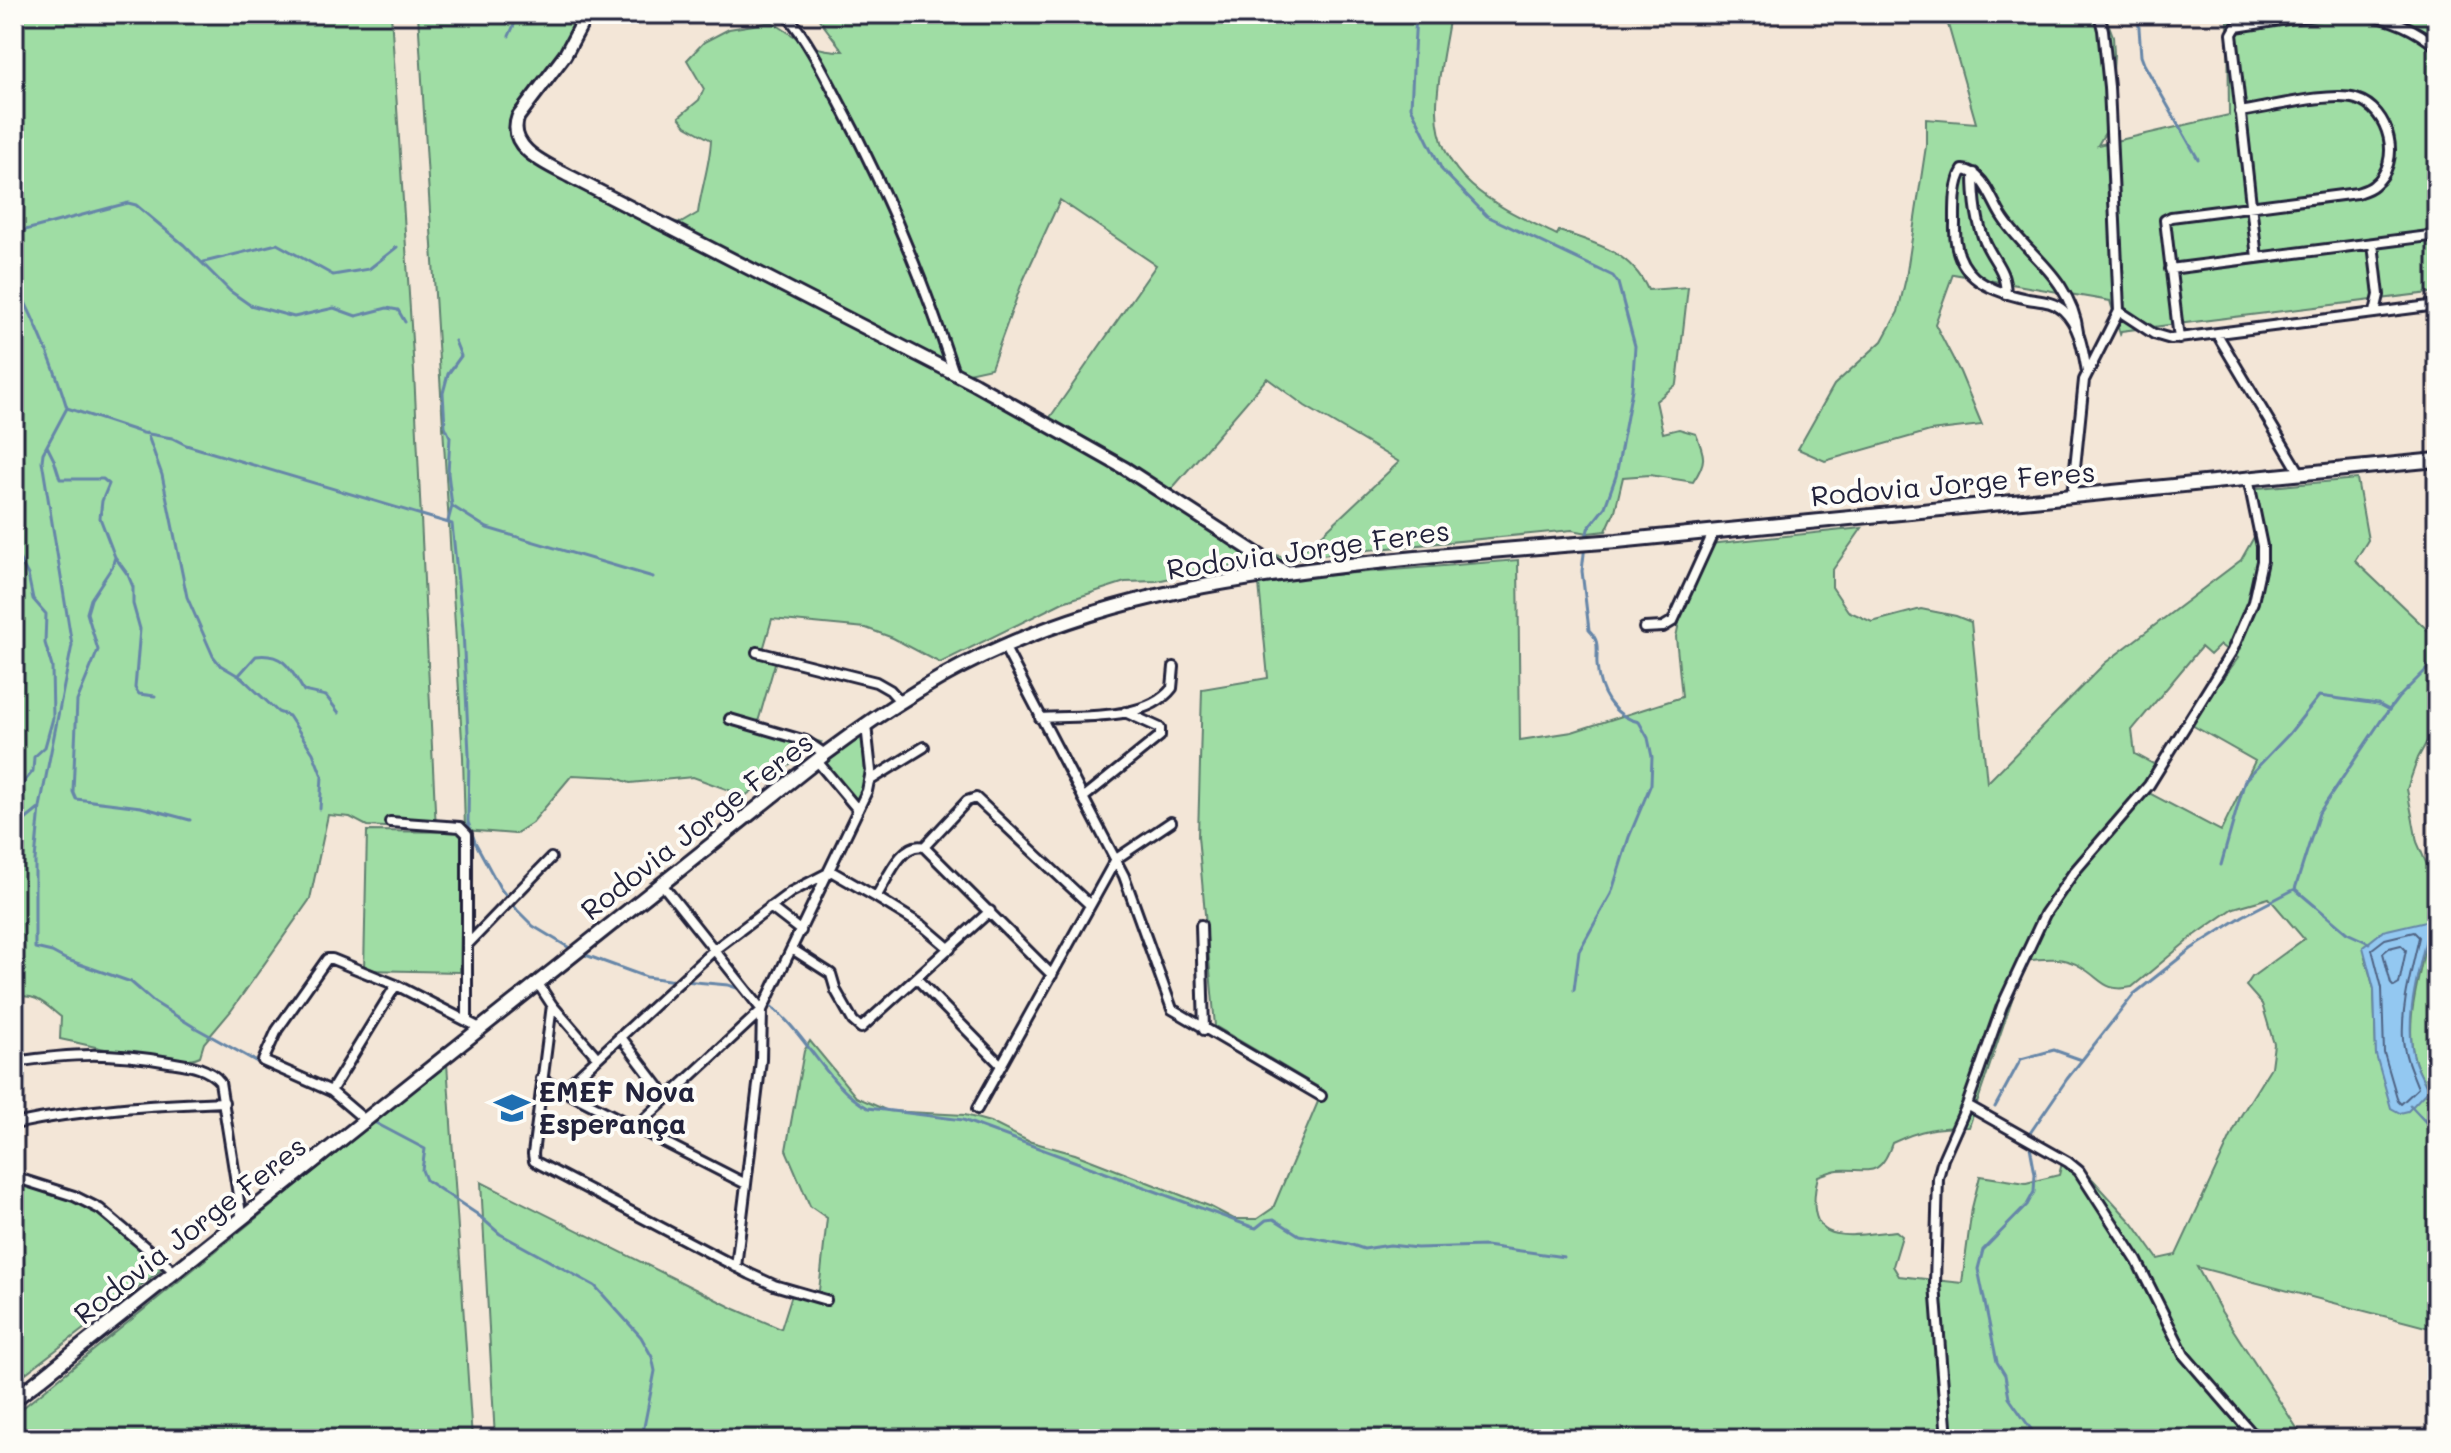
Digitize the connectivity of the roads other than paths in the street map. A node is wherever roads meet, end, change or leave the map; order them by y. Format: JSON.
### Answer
{"nodes":[{"id":1,"x":587,"y":14,"type":"edge"},
{"id":2,"x":786,"y":14,"type":"edge"},
{"id":3,"x":2099,"y":14,"type":"edge"},
{"id":4,"x":2321,"y":14,"type":"edge"},
{"id":5,"x":2362,"y":14,"type":"edge"},
{"id":6,"x":2437,"y":47,"type":"edge"},
{"id":7,"x":2240,"y":112,"type":"junction"},
{"id":8,"x":1974,"y":173,"type":"junction"},
{"id":9,"x":2250,"y":206,"type":"junction"},
{"id":10,"x":2437,"y":235,"type":"edge"},
{"id":11,"x":2373,"y":244,"type":"junction"},
{"id":12,"x":2257,"y":258,"type":"junction"},
{"id":13,"x":2170,"y":269,"type":"junction"},
{"id":14,"x":2006,"y":294,"type":"junction"},
{"id":15,"x":2437,"y":305,"type":"edge"},
{"id":16,"x":2119,"y":311,"type":"junction"},
{"id":17,"x":2375,"y":312,"type":"junction"},
{"id":18,"x":2078,"y":332,"type":"junction"},
{"id":19,"x":2217,"y":334,"type":"junction"},
{"id":20,"x":2179,"y":339,"type":"junction"},
{"id":21,"x":2087,"y":373,"type":"junction"},
{"id":22,"x":955,"y":374,"type":"junction"},
{"id":23,"x":2437,"y":460,"type":"edge"},
{"id":24,"x":2300,"y":473,"type":"junction"},
{"id":25,"x":2248,"y":478,"type":"junction"},
{"id":26,"x":2072,"y":497,"type":"junction"},
{"id":27,"x":1714,"y":531,"type":"junction"},
{"id":28,"x":1285,"y":572,"type":"junction"},
{"id":29,"x":1644,"y":628,"type":"dead end"},
{"id":30,"x":1004,"y":646,"type":"junction"},
{"id":31,"x":757,"y":652,"type":"dead end"},
{"id":32,"x":1174,"y":667,"type":"dead end"},
{"id":33,"x":901,"y":702,"type":"junction"},
{"id":34,"x":1125,"y":712,"type":"junction"},
{"id":35,"x":1040,"y":718,"type":"junction"},
{"id":36,"x":730,"y":719,"type":"dead end"},
{"id":37,"x":866,"y":725,"type":"junction"},
{"id":38,"x":924,"y":747,"type":"dead end"},
{"id":39,"x":821,"y":758,"type":"junction"},
{"id":40,"x":869,"y":781,"type":"junction"},
{"id":41,"x":1083,"y":798,"type":"junction"},
{"id":42,"x":858,"y":810,"type":"junction"},
{"id":43,"x":390,"y":822,"type":"dead end"},
{"id":44,"x":1171,"y":822,"type":"dead end"},
{"id":45,"x":924,"y":847,"type":"junction"},
{"id":46,"x":551,"y":858,"type":"dead end"},
{"id":47,"x":1116,"y":859,"type":"junction"},
{"id":48,"x":827,"y":872,"type":"junction"},
{"id":49,"x":661,"y":883,"type":"junction"},
{"id":50,"x":876,"y":897,"type":"junction"},
{"id":51,"x":1090,"y":905,"type":"junction"},
{"id":52,"x":770,"y":907,"type":"junction"},
{"id":53,"x":990,"y":911,"type":"junction"},
{"id":54,"x":1201,"y":925,"type":"dead end"},
{"id":55,"x":801,"y":931,"type":"junction"},
{"id":56,"x":467,"y":945,"type":"junction"},
{"id":57,"x":792,"y":949,"type":"junction"},
{"id":58,"x":950,"y":949,"type":"junction"},
{"id":59,"x":714,"y":950,"type":"junction"},
{"id":60,"x":1052,"y":975,"type":"junction"},
{"id":61,"x":917,"y":979,"type":"junction"},
{"id":62,"x":537,"y":982,"type":"junction"},
{"id":63,"x":396,"y":985,"type":"junction"},
{"id":64,"x":552,"y":1005,"type":"junction"},
{"id":65,"x":762,"y":1010,"type":"junction"},
{"id":66,"x":467,"y":1021,"type":"junction"},
{"id":67,"x":480,"y":1028,"type":"junction"},
{"id":68,"x":1204,"y":1030,"type":"junction"},
{"id":69,"x":620,"y":1036,"type":"junction"},
{"id":70,"x":597,"y":1057,"type":"junction"},
{"id":71,"x":14,"y":1062,"type":"edge"},
{"id":72,"x":1001,"y":1065,"type":"junction"},
{"id":73,"x":541,"y":1079,"type":"junction"},
{"id":74,"x":563,"y":1090,"type":"junction"},
{"id":75,"x":331,"y":1091,"type":"junction"},
{"id":76,"x":1321,"y":1096,"type":"dead end"},
{"id":77,"x":667,"y":1098,"type":"junction"},
{"id":78,"x":224,"y":1102,"type":"junction"},
{"id":79,"x":1967,"y":1105,"type":"junction"},
{"id":80,"x":977,"y":1109,"type":"dead end"},
{"id":81,"x":365,"y":1120,"type":"junction"},
{"id":82,"x":14,"y":1124,"type":"edge"},
{"id":83,"x":635,"y":1128,"type":"junction"},
{"id":84,"x":14,"y":1177,"type":"edge"},
{"id":85,"x":746,"y":1184,"type":"junction"},
{"id":86,"x":242,"y":1220,"type":"junction"},
{"id":87,"x":736,"y":1267,"type":"junction"},
{"id":88,"x":175,"y":1272,"type":"junction"},
{"id":89,"x":826,"y":1300,"type":"dead end"},
{"id":90,"x":14,"y":1400,"type":"edge"},
{"id":91,"x":1947,"y":1439,"type":"edge"},
{"id":92,"x":2257,"y":1439,"type":"edge"}],
"edges":[{"from":1,"to":22,"type":"street"},
{"from":2,"to":22,"type":"street"},
{"from":3,"to":16,"type":"street"},
{"from":4,"to":7,"type":"street"},
{"from":5,"to":6,"type":"street"},
{"from":7,"to":9,"type":"street"},
{"from":7,"to":9,"type":"street"},
{"from":8,"to":14,"type":"street"},
{"from":8,"to":14,"type":"street"},
{"from":8,"to":18,"type":"street"},
{"from":9,"to":12,"type":"street"},
{"from":9,"to":13,"type":"street"},
{"from":10,"to":11,"type":"street"},
{"from":11,"to":12,"type":"street"},
{"from":11,"to":17,"type":"street"},
{"from":12,"to":13,"type":"street"},
{"from":13,"to":20,"type":"street"},
{"from":14,"to":18,"type":"street"},
{"from":15,"to":17,"type":"street"},
{"from":16,"to":20,"type":"street"},
{"from":16,"to":21,"type":"street"},
{"from":17,"to":19,"type":"street"},
{"from":18,"to":21,"type":"street"},
{"from":19,"to":20,"type":"street"},
{"from":19,"to":24,"type":"street"},
{"from":21,"to":26,"type":"street"},
{"from":22,"to":28,"type":"street"},
{"from":23,"to":24,"type":"main road","name":"Rodovia Jorge Feres"},
{"from":24,"to":25,"type":"main road","name":"Rodovia Jorge Feres"},
{"from":25,"to":26,"type":"main road","name":"Rodovia Jorge Feres"},
{"from":25,"to":79,"type":"street"},
{"from":26,"to":27,"type":"main road","name":"Rodovia Jorge Feres"},
{"from":27,"to":28,"type":"main road","name":"Rodovia Jorge Feres"},
{"from":27,"to":29,"type":"street"},
{"from":28,"to":30,"type":"main road","name":"Rodovia Jorge Feres"},
{"from":30,"to":33,"type":"main road","name":"Rodovia Jorge Feres"},
{"from":30,"to":35,"type":"street"},
{"from":31,"to":33,"type":"street"},
{"from":32,"to":34,"type":"street"},
{"from":33,"to":37,"type":"main road","name":"Rodovia Jorge Feres"},
{"from":34,"to":35,"type":"street"},
{"from":34,"to":41,"type":"street"},
{"from":35,"to":41,"type":"street"},
{"from":36,"to":39,"type":"street"},
{"from":37,"to":39,"type":"main road","name":"Rodovia Jorge Feres"},
{"from":37,"to":40,"type":"street"},
{"from":38,"to":40,"type":"street"},
{"from":39,"to":42,"type":"street"},
{"from":39,"to":49,"type":"main road","name":"Rodovia Jorge Feres"},
{"from":40,"to":42,"type":"street"},
{"from":41,"to":47,"type":"street"},
{"from":42,"to":48,"type":"street"},
{"from":43,"to":56,"type":"street"},
{"from":44,"to":47,"type":"street"},
{"from":45,"to":50,"type":"street"},
{"from":45,"to":51,"type":"street"},
{"from":45,"to":53,"type":"street"},
{"from":46,"to":56,"type":"street"},
{"from":47,"to":51,"type":"street"},
{"from":47,"to":68,"type":"street"},
{"from":48,"to":50,"type":"street"},
{"from":48,"to":52,"type":"street"},
{"from":48,"to":55,"type":"street"},
{"from":49,"to":59,"type":"street"},
{"from":49,"to":62,"type":"main road","name":"Rodovia Jorge Feres"},
{"from":50,"to":58,"type":"street"},
{"from":51,"to":60,"type":"street"},
{"from":52,"to":55,"type":"street"},
{"from":52,"to":59,"type":"street"},
{"from":53,"to":58,"type":"street"},
{"from":53,"to":60,"type":"street"},
{"from":54,"to":68,"type":"street"},
{"from":55,"to":57,"type":"street"},
{"from":56,"to":66,"type":"street"},
{"from":57,"to":61,"type":"street"},
{"from":57,"to":65,"type":"street"},
{"from":58,"to":61,"type":"street"},
{"from":59,"to":65,"type":"street"},
{"from":59,"to":69,"type":"street"},
{"from":60,"to":72,"type":"street"},
{"from":61,"to":72,"type":"street"},
{"from":62,"to":64,"type":"street"},
{"from":62,"to":67,"type":"main road","name":"Rodovia Jorge Feres"},
{"from":63,"to":66,"type":"street"},
{"from":63,"to":75,"type":"street"},
{"from":63,"to":75,"type":"street"},
{"from":64,"to":70,"type":"street"},
{"from":64,"to":73,"type":"street"},
{"from":65,"to":77,"type":"street"},
{"from":65,"to":85,"type":"street"},
{"from":66,"to":67,"type":"street"},
{"from":67,"to":81,"type":"main road","name":"Rodovia Jorge Feres"},
{"from":68,"to":76,"type":"street"},
{"from":69,"to":70,"type":"street"},
{"from":69,"to":77,"type":"street"},
{"from":70,"to":74,"type":"street"},
{"from":71,"to":78,"type":"street"},
{"from":72,"to":80,"type":"street"},
{"from":73,"to":74,"type":"street"},
{"from":73,"to":87,"type":"street"},
{"from":74,"to":83,"type":"street"},
{"from":75,"to":81,"type":"street"},
{"from":77,"to":83,"type":"street"},
{"from":78,"to":82,"type":"street"},
{"from":78,"to":86,"type":"street"},
{"from":79,"to":91,"type":"street"},
{"from":79,"to":92,"type":"street"},
{"from":81,"to":86,"type":"main road","name":"Rodovia Jorge Feres"},
{"from":83,"to":85,"type":"street"},
{"from":84,"to":88,"type":"street"},
{"from":85,"to":87,"type":"street"},
{"from":86,"to":88,"type":"main road","name":"Rodovia Jorge Feres"},
{"from":87,"to":89,"type":"street"},
{"from":88,"to":90,"type":"main road","name":"Rodovia Jorge Feres"}]}
